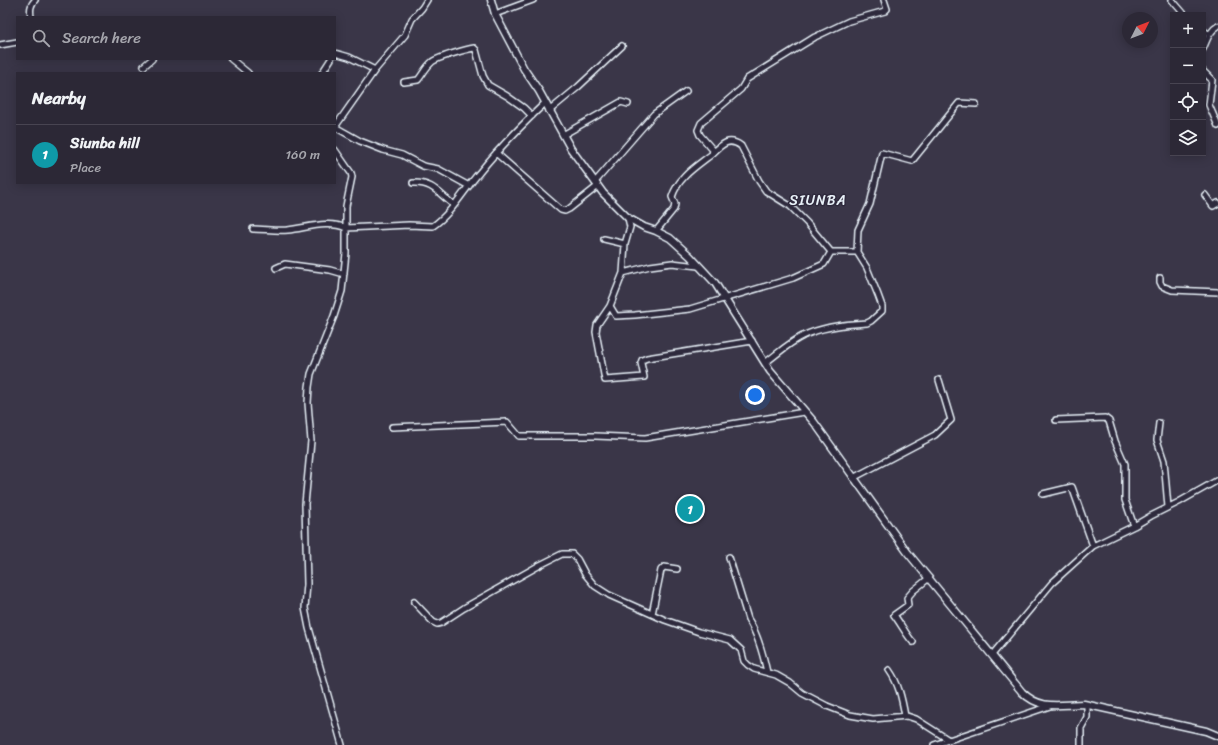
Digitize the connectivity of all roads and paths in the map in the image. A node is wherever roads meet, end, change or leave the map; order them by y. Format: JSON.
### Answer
{"nodes":[{"id":1,"x":35,"y":0,"type":"edge"},
{"id":2,"x":427,"y":0,"type":"edge"},
{"id":3,"x":491,"y":0,"type":"edge"},
{"id":4,"x":533,"y":0,"type":"edge"},
{"id":5,"x":884,"y":0,"type":"edge"},
{"id":6,"x":1172,"y":0,"type":"edge"},
{"id":7,"x":1182,"y":12,"type":"edge"},
{"id":8,"x":495,"y":14,"type":"junction"},
{"id":9,"x":31,"y":16,"type":"edge"},
{"id":10,"x":1218,"y":26,"type":"edge"},
{"id":11,"x":1206,"y":32,"type":"edge"},
{"id":12,"x":1209,"y":35,"type":"junction"},
{"id":13,"x":16,"y":42,"type":"edge"},
{"id":14,"x":0,"y":45,"type":"edge"},
{"id":15,"x":622,"y":46,"type":"dead end"},
{"id":16,"x":1203,"y":48,"type":"edge"},
{"id":17,"x":336,"y":53,"type":"edge"},
{"id":18,"x":151,"y":60,"type":"edge"},
{"id":19,"x":231,"y":60,"type":"edge"},
{"id":20,"x":330,"y":60,"type":"edge"},
{"id":21,"x":144,"y":66,"type":"dead end"},
{"id":22,"x":375,"y":70,"type":"junction"},
{"id":23,"x":247,"y":72,"type":"edge"},
{"id":24,"x":323,"y":72,"type":"edge"},
{"id":25,"x":1206,"y":74,"type":"edge"},
{"id":26,"x":404,"y":82,"type":"dead end"},
{"id":27,"x":686,"y":91,"type":"dead end"},
{"id":28,"x":545,"y":103,"type":"junction"},
{"id":29,"x":628,"y":104,"type":"dead end"},
{"id":30,"x":976,"y":104,"type":"dead end"},
{"id":31,"x":549,"y":111,"type":"junction"},
{"id":32,"x":532,"y":116,"type":"junction"},
{"id":33,"x":336,"y":126,"type":"edge"},
{"id":34,"x":1218,"y":126,"type":"edge"},
{"id":35,"x":336,"y":128,"type":"edge"},
{"id":36,"x":563,"y":135,"type":"junction"},
{"id":37,"x":336,"y":151,"type":"edge"},
{"id":38,"x":496,"y":153,"type":"junction"},
{"id":39,"x":712,"y":153,"type":"junction"},
{"id":40,"x":413,"y":183,"type":"dead end"},
{"id":41,"x":596,"y":184,"type":"junction"},
{"id":42,"x":469,"y":186,"type":"junction"},
{"id":43,"x":1205,"y":195,"type":"dead end"},
{"id":44,"x":1218,"y":204,"type":"edge"},
{"id":45,"x":454,"y":205,"type":"junction"},
{"id":46,"x":628,"y":218,"type":"junction"},
{"id":47,"x":346,"y":228,"type":"junction"},
{"id":48,"x":253,"y":229,"type":"dead end"},
{"id":49,"x":656,"y":231,"type":"junction"},
{"id":50,"x":604,"y":239,"type":"dead end"},
{"id":51,"x":625,"y":244,"type":"junction"},
{"id":52,"x":831,"y":252,"type":"junction"},
{"id":53,"x":857,"y":252,"type":"junction"},
{"id":54,"x":698,"y":266,"type":"junction"},
{"id":55,"x":276,"y":268,"type":"dead end"},
{"id":56,"x":623,"y":273,"type":"junction"},
{"id":57,"x":344,"y":274,"type":"junction"},
{"id":58,"x":1160,"y":278,"type":"dead end"},
{"id":59,"x":1218,"y":292,"type":"edge"},
{"id":60,"x":724,"y":297,"type":"junction"},
{"id":61,"x":610,"y":306,"type":"junction"},
{"id":62,"x":752,"y":341,"type":"junction"},
{"id":63,"x":765,"y":363,"type":"junction"},
{"id":64,"x":939,"y":380,"type":"dead end"},
{"id":65,"x":804,"y":412,"type":"junction"},
{"id":66,"x":1056,"y":420,"type":"dead end"},
{"id":67,"x":1159,"y":424,"type":"dead end"},
{"id":68,"x":392,"y":426,"type":"dead end"},
{"id":69,"x":853,"y":478,"type":"junction"},
{"id":70,"x":1218,"y":480,"type":"edge"},
{"id":71,"x":1043,"y":494,"type":"dead end"},
{"id":72,"x":1168,"y":507,"type":"junction"},
{"id":73,"x":1134,"y":526,"type":"junction"},
{"id":74,"x":1093,"y":546,"type":"junction"},
{"id":75,"x":729,"y":557,"type":"dead end"},
{"id":76,"x":677,"y":569,"type":"dead end"},
{"id":77,"x":929,"y":578,"type":"junction"},
{"id":78,"x":414,"y":602,"type":"dead end"},
{"id":79,"x":652,"y":614,"type":"junction"},
{"id":80,"x":913,"y":642,"type":"dead end"},
{"id":81,"x":992,"y":655,"type":"junction"},
{"id":82,"x":889,"y":670,"type":"dead end"},
{"id":83,"x":767,"y":672,"type":"junction"},
{"id":84,"x":1087,"y":704,"type":"junction"},
{"id":85,"x":1050,"y":706,"type":"junction"},
{"id":86,"x":905,"y":716,"type":"junction"},
{"id":87,"x":1218,"y":736,"type":"edge"},
{"id":88,"x":948,"y":740,"type":"junction"},
{"id":89,"x":342,"y":745,"type":"edge"},
{"id":90,"x":934,"y":745,"type":"edge"},
{"id":91,"x":1081,"y":745,"type":"edge"}],
"edges":[{"from":1,"to":9,"type":"street"},
{"from":2,"to":22,"type":"street"},
{"from":3,"to":8,"type":"street"},
{"from":4,"to":8,"type":"street"},
{"from":5,"to":39,"type":"street"},
{"from":6,"to":7,"type":"street"},
{"from":8,"to":28,"type":"street"},
{"from":10,"to":12,"type":"street"},
{"from":11,"to":12,"type":"street"},
{"from":12,"to":16,"type":"street"},
{"from":13,"to":14,"type":"street"},
{"from":15,"to":31,"type":"street"},
{"from":17,"to":22,"type":"street"},
{"from":18,"to":21,"type":"street"},
{"from":19,"to":23,"type":"street"},
{"from":20,"to":24,"type":"street"},
{"from":22,"to":33,"type":"street"},
{"from":25,"to":34,"type":"street"},
{"from":26,"to":32,"type":"street"},
{"from":27,"to":41,"type":"street"},
{"from":28,"to":31,"type":"street"},
{"from":28,"to":32,"type":"street"},
{"from":29,"to":36,"type":"street"},
{"from":30,"to":53,"type":"street"},
{"from":31,"to":36,"type":"street"},
{"from":32,"to":38,"type":"street"},
{"from":35,"to":42,"type":"street"},
{"from":36,"to":41,"type":"street"},
{"from":37,"to":47,"type":"street"},
{"from":38,"to":41,"type":"street"},
{"from":38,"to":42,"type":"street"},
{"from":39,"to":49,"type":"street"},
{"from":39,"to":52,"type":"street"},
{"from":40,"to":45,"type":"street"},
{"from":41,"to":46,"type":"street"},
{"from":42,"to":45,"type":"street"},
{"from":43,"to":44,"type":"street"},
{"from":45,"to":47,"type":"street"},
{"from":46,"to":49,"type":"street"},
{"from":46,"to":51,"type":"street"},
{"from":47,"to":48,"type":"street"},
{"from":47,"to":57,"type":"street"},
{"from":49,"to":54,"type":"street"},
{"from":50,"to":51,"type":"street"},
{"from":51,"to":56,"type":"street"},
{"from":52,"to":53,"type":"street"},
{"from":52,"to":60,"type":"street"},
{"from":53,"to":63,"type":"street"},
{"from":54,"to":56,"type":"street"},
{"from":54,"to":60,"type":"street"},
{"from":55,"to":57,"type":"street"},
{"from":56,"to":61,"type":"street"},
{"from":57,"to":89,"type":"street"},
{"from":58,"to":59,"type":"street"},
{"from":60,"to":61,"type":"street"},
{"from":60,"to":62,"type":"street"},
{"from":61,"to":62,"type":"street"},
{"from":62,"to":63,"type":"street"},
{"from":63,"to":65,"type":"street"},
{"from":64,"to":69,"type":"street"},
{"from":65,"to":68,"type":"street"},
{"from":65,"to":69,"type":"street"},
{"from":66,"to":73,"type":"street"},
{"from":67,"to":72,"type":"street"},
{"from":69,"to":77,"type":"street"},
{"from":70,"to":72,"type":"street"},
{"from":71,"to":74,"type":"street"},
{"from":72,"to":73,"type":"street"},
{"from":73,"to":74,"type":"street"},
{"from":74,"to":81,"type":"street"},
{"from":75,"to":83,"type":"street"},
{"from":76,"to":79,"type":"street"},
{"from":77,"to":80,"type":"street"},
{"from":77,"to":81,"type":"street"},
{"from":78,"to":79,"type":"street"},
{"from":79,"to":83,"type":"street"},
{"from":81,"to":85,"type":"street"},
{"from":82,"to":86,"type":"street"},
{"from":83,"to":86,"type":"street"},
{"from":84,"to":85,"type":"street"},
{"from":84,"to":87,"type":"street"},
{"from":84,"to":91,"type":"street"},
{"from":85,"to":88,"type":"street"},
{"from":86,"to":88,"type":"street"},
{"from":88,"to":90,"type":"street"}]}
